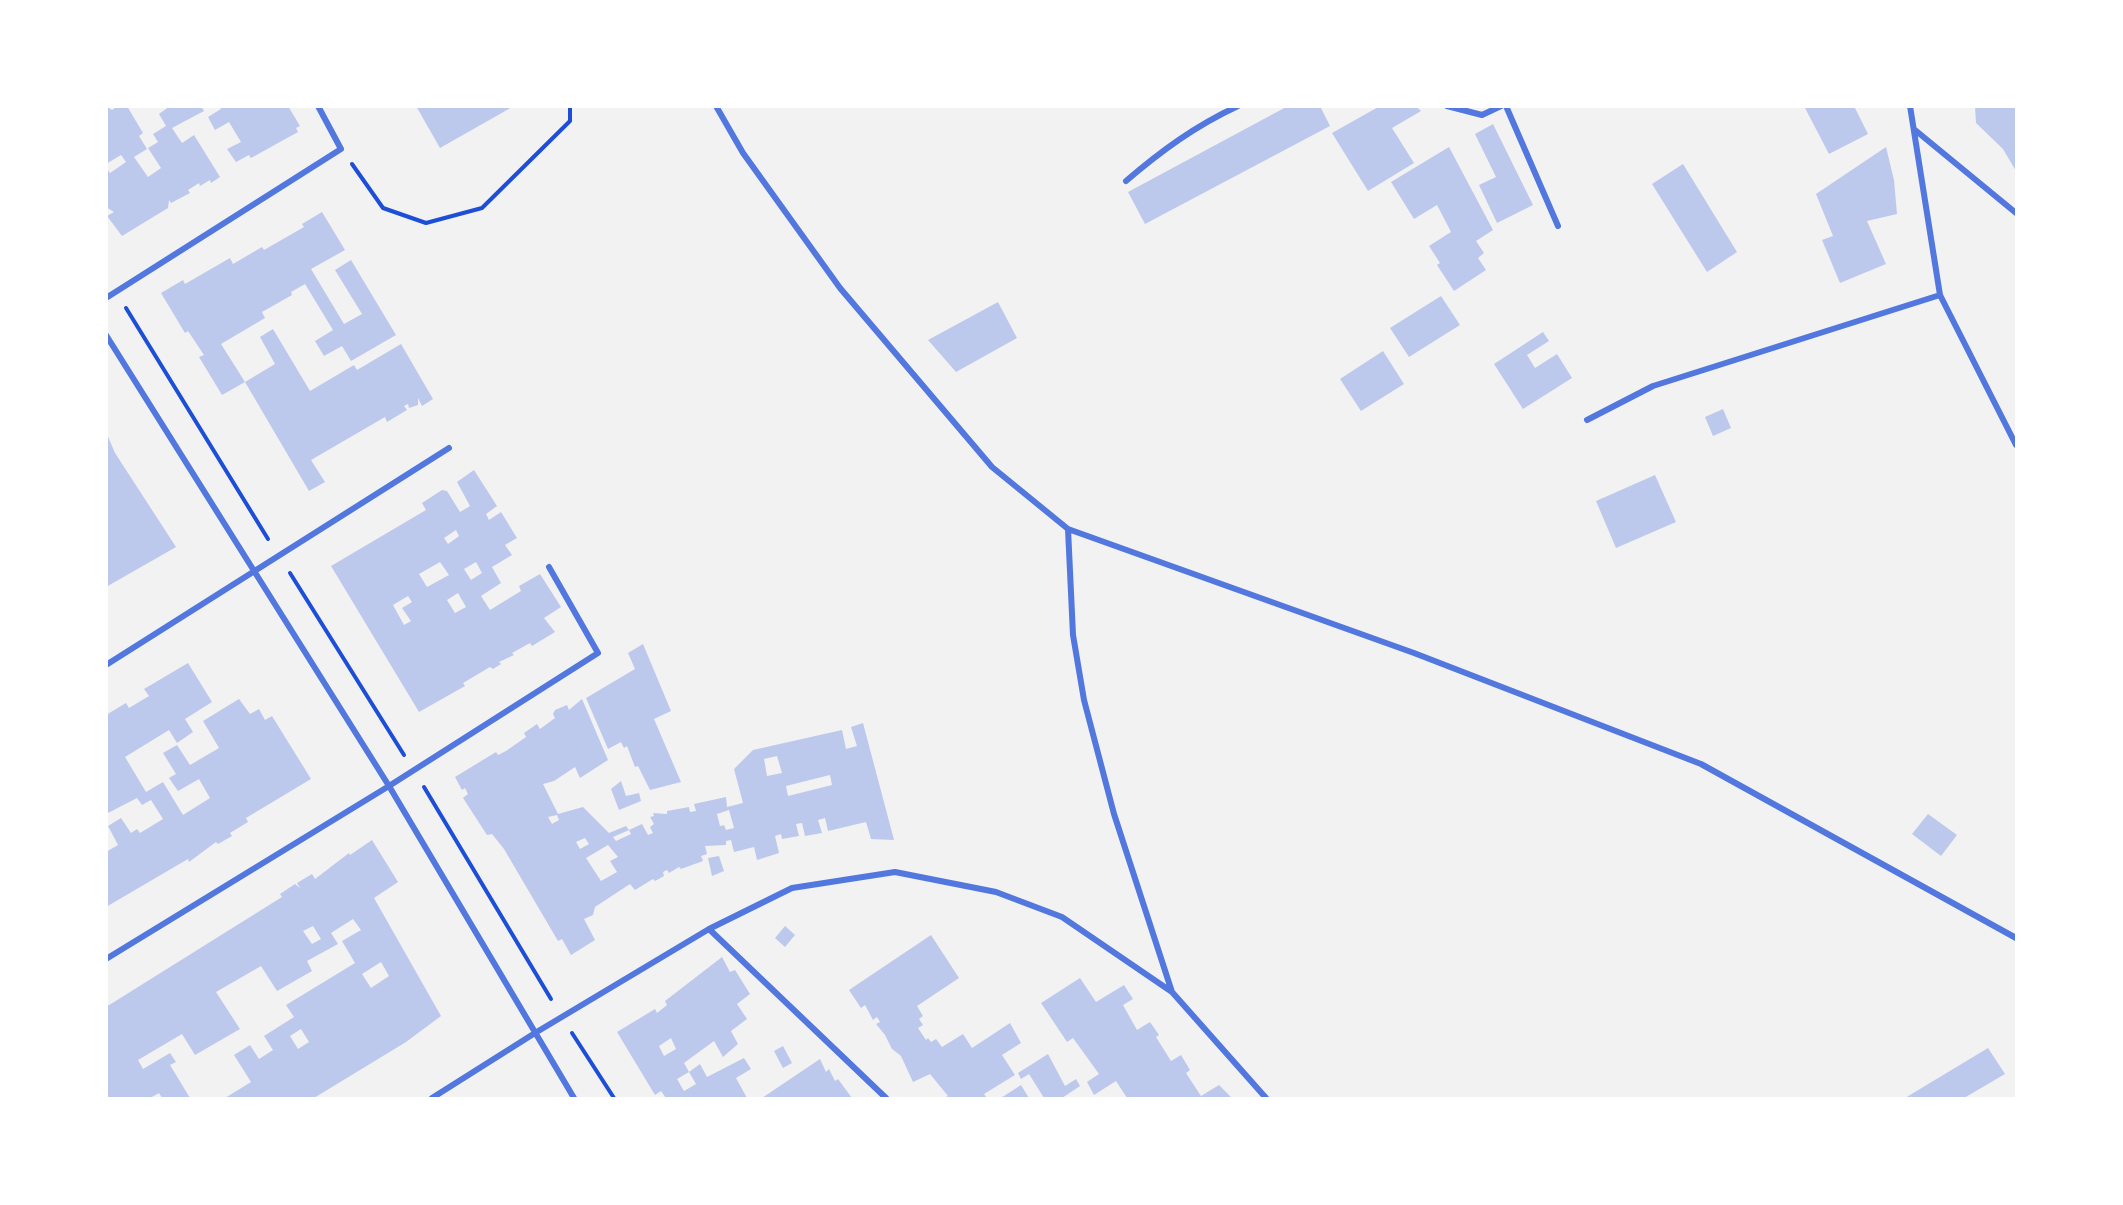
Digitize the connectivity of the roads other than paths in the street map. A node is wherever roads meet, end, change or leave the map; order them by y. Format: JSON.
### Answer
{"nodes":[{"id":1,"x":318,"y":106,"type":"edge"},
{"id":2,"x":716,"y":106,"type":"edge"},
{"id":3,"x":1238,"y":106,"type":"edge"},
{"id":4,"x":1447,"y":106,"type":"edge"},
{"id":5,"x":1501,"y":106,"type":"edge"},
{"id":6,"x":1506,"y":106,"type":"edge"},
{"id":7,"x":1910,"y":106,"type":"edge"},
{"id":8,"x":1915,"y":130,"type":"junction"},
{"id":9,"x":1126,"y":181,"type":"dead end"},
{"id":10,"x":2016,"y":213,"type":"edge"},
{"id":11,"x":1558,"y":226,"type":"dead end"},
{"id":12,"x":1940,"y":295,"type":"junction"},
{"id":13,"x":106,"y":298,"type":"edge"},
{"id":14,"x":106,"y":335,"type":"edge"},
{"id":15,"x":1587,"y":420,"type":"dead end"},
{"id":16,"x":2016,"y":445,"type":"edge"},
{"id":17,"x":449,"y":448,"type":"dead end"},
{"id":18,"x":1068,"y":529,"type":"junction"},
{"id":19,"x":549,"y":567,"type":"dead end"},
{"id":20,"x":254,"y":571,"type":"junction"},
{"id":21,"x":106,"y":665,"type":"edge"},
{"id":22,"x":389,"y":786,"type":"junction"},
{"id":23,"x":709,"y":929,"type":"junction"},
{"id":24,"x":2016,"y":938,"type":"edge"},
{"id":25,"x":106,"y":959,"type":"edge"},
{"id":26,"x":1172,"y":992,"type":"junction"},
{"id":27,"x":535,"y":1033,"type":"junction"},
{"id":28,"x":432,"y":1098,"type":"edge"},
{"id":29,"x":574,"y":1098,"type":"edge"},
{"id":30,"x":886,"y":1098,"type":"edge"},
{"id":31,"x":1266,"y":1098,"type":"edge"}],
"edges":[{"from":1,"to":13,"type":"street"},
{"from":2,"to":18,"type":"street"},
{"from":3,"to":9,"type":"street"},
{"from":4,"to":5,"type":"street"},
{"from":6,"to":11,"type":"street"},
{"from":7,"to":8,"type":"street"},
{"from":8,"to":10,"type":"street"},
{"from":8,"to":12,"type":"street"},
{"from":12,"to":15,"type":"street"},
{"from":12,"to":16,"type":"street"},
{"from":14,"to":20,"type":"street"},
{"from":17,"to":20,"type":"street"},
{"from":18,"to":24,"type":"street"},
{"from":18,"to":26,"type":"street"},
{"from":19,"to":22,"type":"street"},
{"from":20,"to":21,"type":"street"},
{"from":20,"to":22,"type":"street"},
{"from":22,"to":25,"type":"street"},
{"from":22,"to":27,"type":"street"},
{"from":23,"to":26,"type":"street"},
{"from":23,"to":27,"type":"street"},
{"from":23,"to":30,"type":"street"},
{"from":26,"to":31,"type":"street"},
{"from":27,"to":28,"type":"street"},
{"from":27,"to":29,"type":"street"}]}
